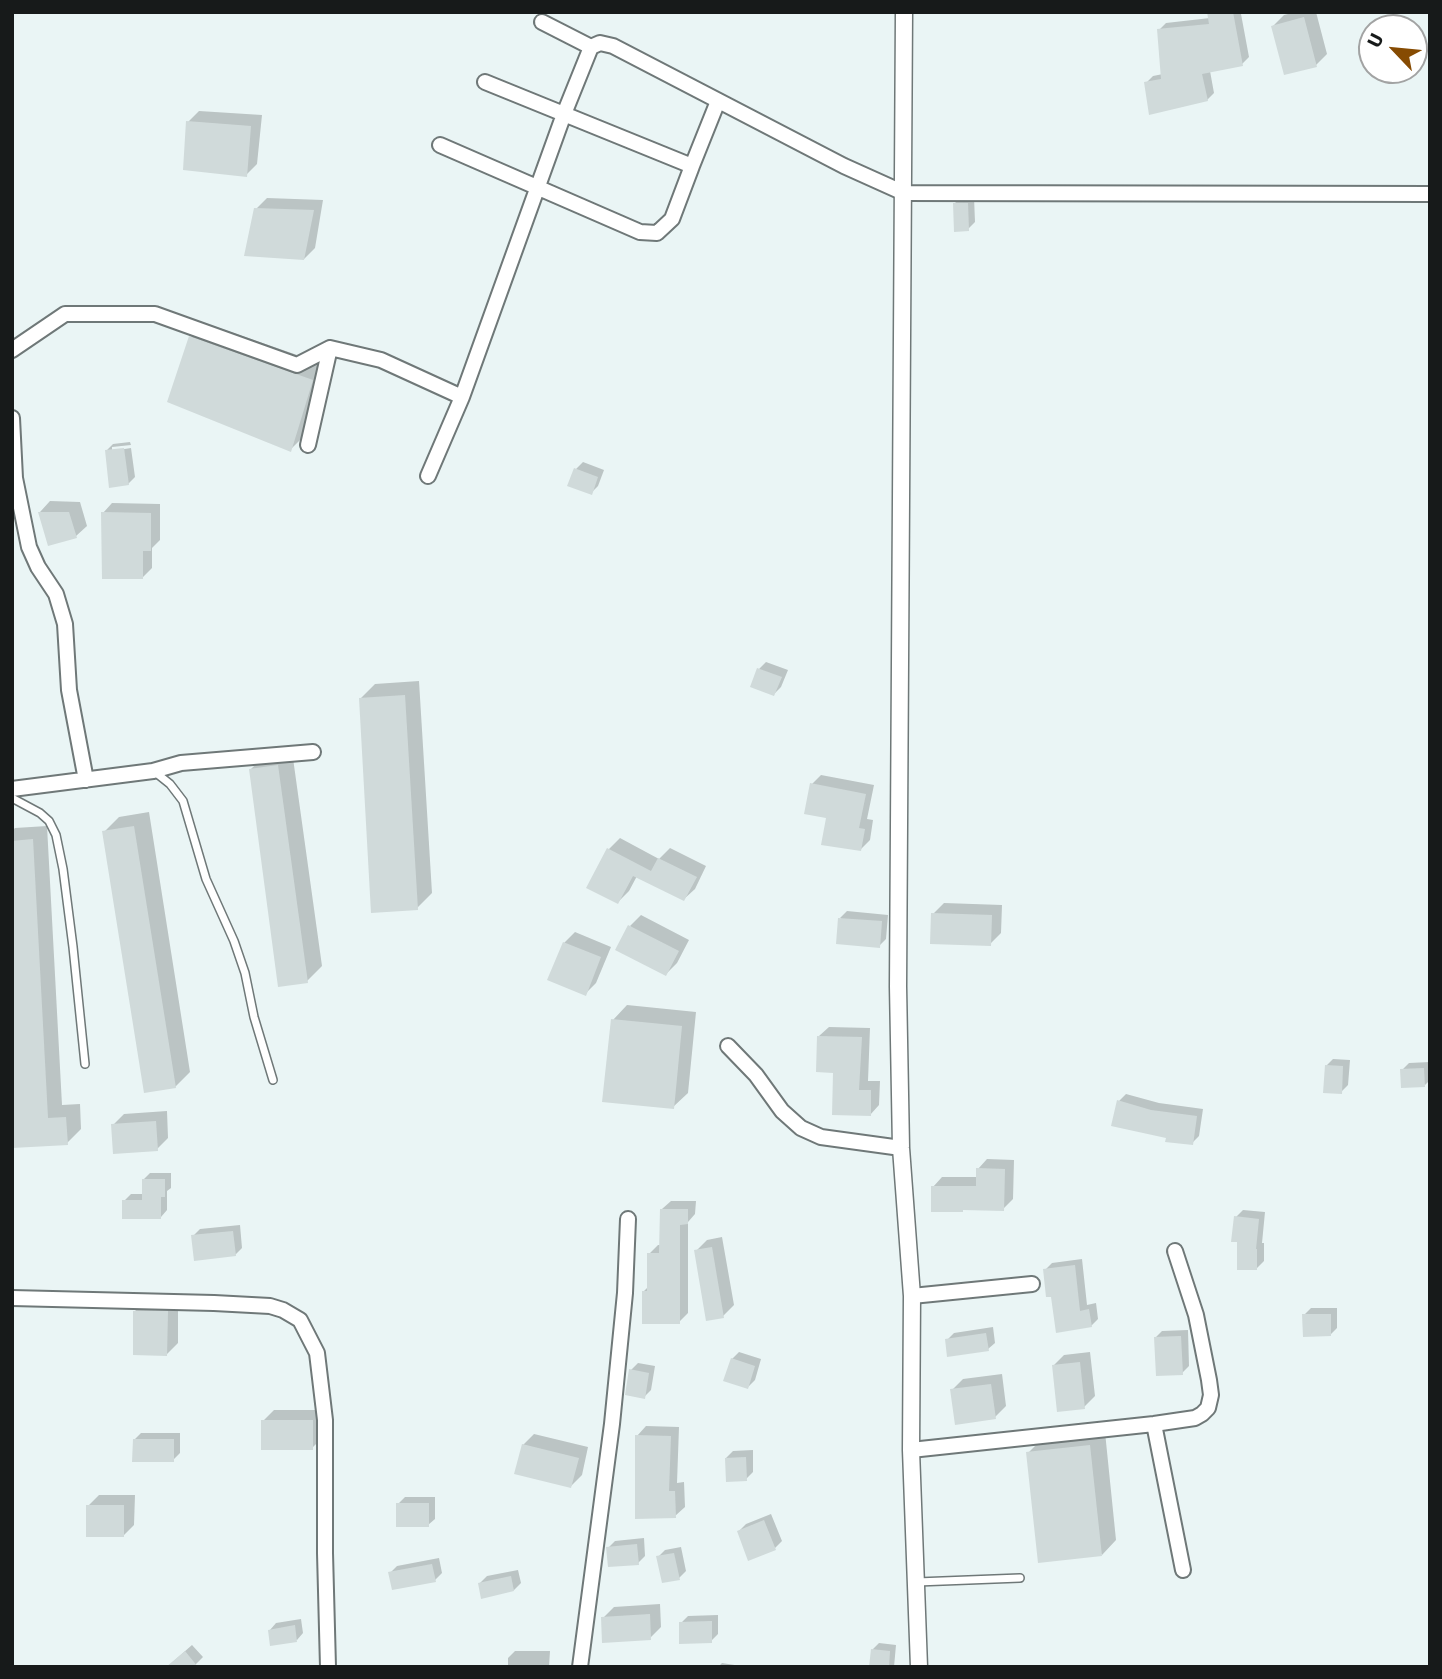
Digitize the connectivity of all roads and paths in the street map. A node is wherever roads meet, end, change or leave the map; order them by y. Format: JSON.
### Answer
{"nodes":[{"id":1,"x":904,"y":12,"type":"edge"},
{"id":2,"x":542,"y":22,"type":"dead end"},
{"id":3,"x":591,"y":47,"type":"junction"},
{"id":4,"x":485,"y":82,"type":"dead end"},
{"id":5,"x":718,"y":101,"type":"junction"},
{"id":6,"x":564,"y":114,"type":"junction"},
{"id":7,"x":440,"y":145,"type":"dead end"},
{"id":8,"x":692,"y":166,"type":"junction"},
{"id":9,"x":540,"y":187,"type":"junction"},
{"id":10,"x":904,"y":193,"type":"junction"},
{"id":11,"x":1430,"y":194,"type":"edge"},
{"id":12,"x":330,"y":348,"type":"junction"},
{"id":13,"x":12,"y":350,"type":"edge"},
{"id":14,"x":462,"y":397,"type":"junction"},
{"id":15,"x":12,"y":418,"type":"edge"},
{"id":16,"x":309,"y":445,"type":"dead end"},
{"id":17,"x":428,"y":476,"type":"dead end"},
{"id":18,"x":313,"y":752,"type":"dead end"},
{"id":19,"x":153,"y":771,"type":"junction"},
{"id":20,"x":86,"y":780,"type":"junction"},
{"id":21,"x":12,"y":789,"type":"edge"},
{"id":22,"x":12,"y":798,"type":"edge"},
{"id":23,"x":728,"y":1046,"type":"dead end"},
{"id":24,"x":85,"y":1064,"type":"dead end"},
{"id":25,"x":273,"y":1080,"type":"dead end"},
{"id":26,"x":901,"y":1148,"type":"junction"},
{"id":27,"x":628,"y":1219,"type":"dead end"},
{"id":28,"x":1175,"y":1251,"type":"dead end"},
{"id":29,"x":1032,"y":1284,"type":"dead end"},
{"id":30,"x":912,"y":1296,"type":"junction"},
{"id":31,"x":12,"y":1298,"type":"edge"},
{"id":32,"x":1154,"y":1424,"type":"junction"},
{"id":33,"x":911,"y":1450,"type":"junction"},
{"id":34,"x":1182,"y":1570,"type":"dead end"},
{"id":35,"x":1020,"y":1578,"type":"dead end"},
{"id":36,"x":917,"y":1582,"type":"junction"},
{"id":37,"x":328,"y":1667,"type":"edge"},
{"id":38,"x":580,"y":1667,"type":"edge"},
{"id":39,"x":919,"y":1667,"type":"edge"}],
"edges":[{"from":1,"to":10,"type":"street"},
{"from":2,"to":3,"type":"street"},
{"from":3,"to":5,"type":"street"},
{"from":3,"to":6,"type":"street"},
{"from":4,"to":6,"type":"street"},
{"from":5,"to":8,"type":"street"},
{"from":5,"to":10,"type":"street"},
{"from":6,"to":8,"type":"street"},
{"from":6,"to":9,"type":"street"},
{"from":7,"to":9,"type":"street"},
{"from":8,"to":9,"type":"street"},
{"from":9,"to":14,"type":"street"},
{"from":10,"to":11,"type":"street"},
{"from":10,"to":26,"type":"street"},
{"from":12,"to":13,"type":"street"},
{"from":12,"to":14,"type":"street"},
{"from":12,"to":16,"type":"street"},
{"from":14,"to":17,"type":"street"},
{"from":15,"to":20,"type":"street"},
{"from":18,"to":19,"type":"street"},
{"from":19,"to":20,"type":"street"},
{"from":19,"to":25,"type":"lane"},
{"from":20,"to":21,"type":"street"},
{"from":22,"to":24,"type":"lane"},
{"from":23,"to":26,"type":"street"},
{"from":26,"to":30,"type":"street"},
{"from":27,"to":38,"type":"street"},
{"from":28,"to":32,"type":"street"},
{"from":29,"to":30,"type":"street"},
{"from":30,"to":33,"type":"street"},
{"from":31,"to":37,"type":"street"},
{"from":32,"to":33,"type":"street"},
{"from":32,"to":34,"type":"street"},
{"from":33,"to":36,"type":"street"},
{"from":35,"to":36,"type":"lane"},
{"from":36,"to":39,"type":"street"}]}
